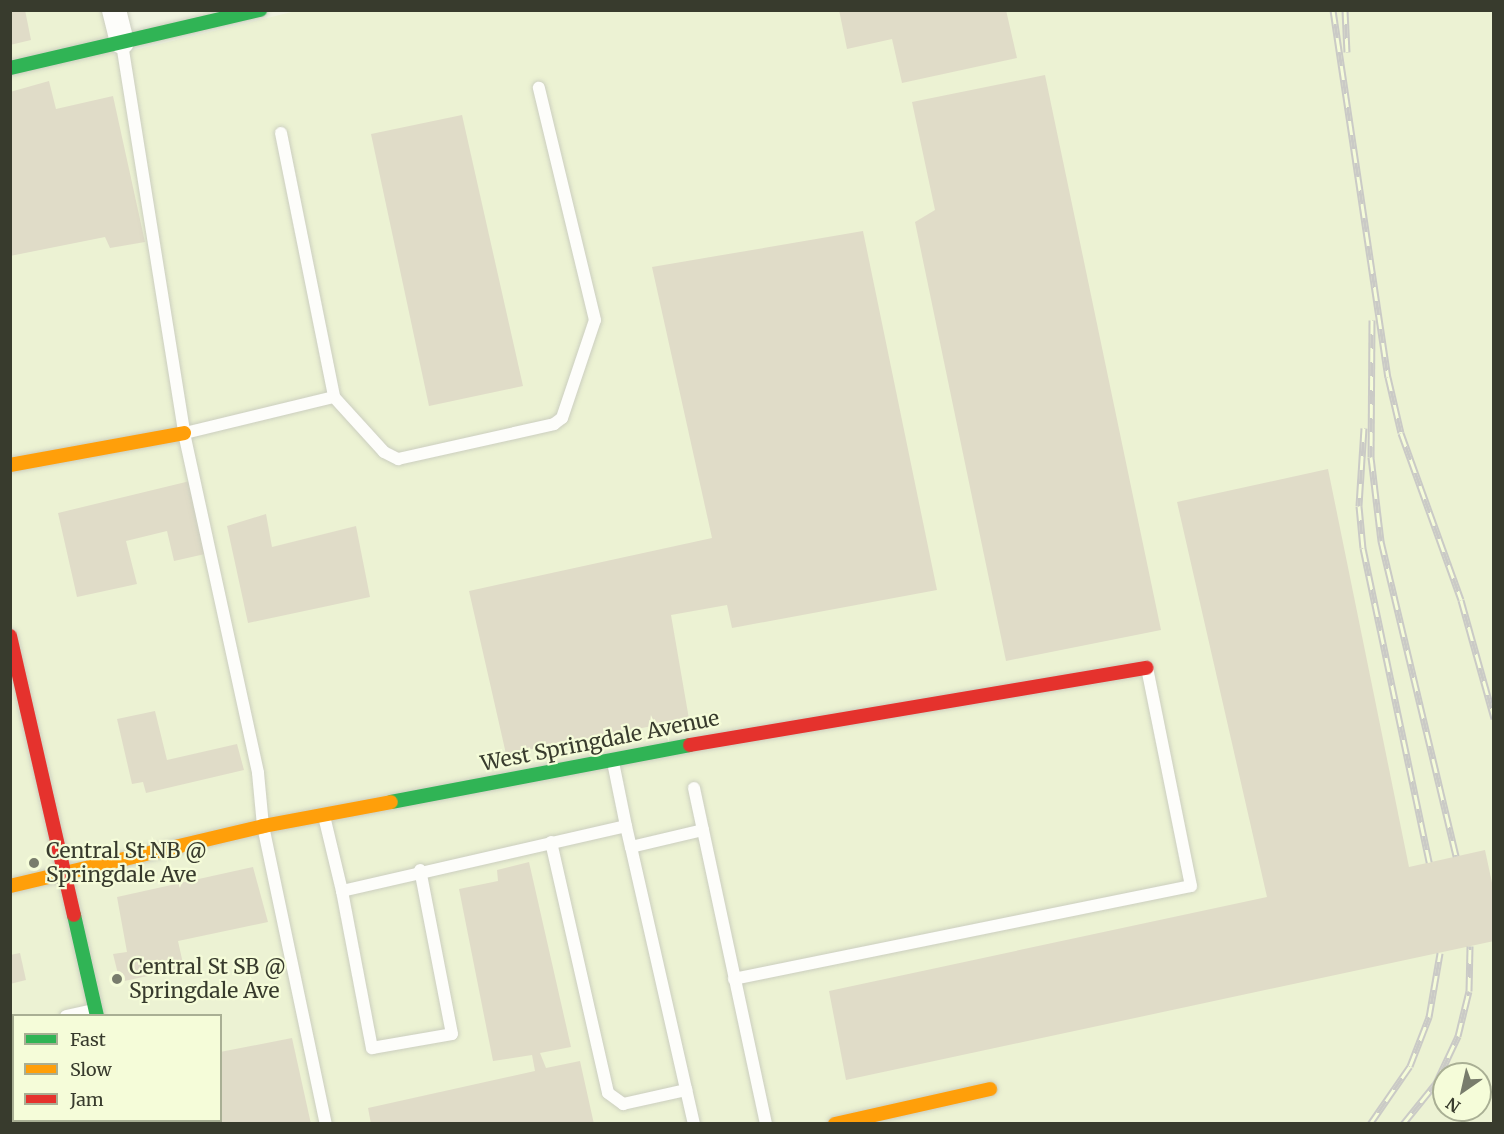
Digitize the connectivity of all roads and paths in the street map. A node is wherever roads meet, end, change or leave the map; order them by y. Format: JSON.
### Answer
{"nodes":[{"id":1,"x":114,"y":10,"type":"edge"},
{"id":2,"x":260,"y":10,"type":"edge"},
{"id":3,"x":122,"y":42,"type":"junction"},
{"id":4,"x":10,"y":68,"type":"edge"},
{"id":5,"x":539,"y":88,"type":"dead end"},
{"id":6,"x":281,"y":133,"type":"dead end"},
{"id":7,"x":334,"y":398,"type":"junction"},
{"id":8,"x":184,"y":433,"type":"junction"},
{"id":9,"x":10,"y":465,"type":"edge"},
{"id":10,"x":10,"y":636,"type":"edge"},
{"id":11,"x":1147,"y":668,"type":"joint"},
{"id":12,"x":613,"y":759,"type":"junction"},
{"id":13,"x":694,"y":788,"type":"dead end"},
{"id":14,"x":323,"y":815,"type":"junction"},
{"id":15,"x":262,"y":826,"type":"junction"},
{"id":16,"x":626,"y":826,"type":"junction"},
{"id":17,"x":703,"y":830,"type":"junction"},
{"id":18,"x":551,"y":842,"type":"junction"},
{"id":19,"x":631,"y":847,"type":"junction"},
{"id":20,"x":420,"y":870,"type":"junction"},
{"id":21,"x":64,"y":874,"type":"junction"},
{"id":22,"x":10,"y":886,"type":"edge"},
{"id":23,"x":342,"y":891,"type":"junction"},
{"id":24,"x":734,"y":979,"type":"junction"},
{"id":25,"x":97,"y":1013,"type":"edge"},
{"id":26,"x":990,"y":1089,"type":"dead end"},
{"id":27,"x":686,"y":1090,"type":"junction"},
{"id":28,"x":326,"y":1124,"type":"edge"},
{"id":29,"x":694,"y":1124,"type":"edge"},
{"id":30,"x":766,"y":1124,"type":"edge"},
{"id":31,"x":835,"y":1124,"type":"edge"}],
"edges":[{"from":1,"to":3,"type":"street"},
{"from":2,"to":3,"type":"street"},
{"from":3,"to":4,"type":"street"},
{"from":3,"to":8,"type":"lane"},
{"from":5,"to":7,"type":"lane"},
{"from":6,"to":7,"type":"lane"},
{"from":7,"to":8,"type":"lane"},
{"from":8,"to":9,"type":"street"},
{"from":8,"to":15,"type":"lane"},
{"from":10,"to":21,"type":"street"},
{"from":11,"to":12,"type":"street","name":"West Springdale Avenue"},
{"from":11,"to":24,"type":"lane"},
{"from":12,"to":14,"type":"street","name":"West Springdale Avenue"},
{"from":12,"to":16,"type":"lane"},
{"from":13,"to":17,"type":"lane"},
{"from":14,"to":15,"type":"street","name":"West Springdale Avenue"},
{"from":14,"to":23,"type":"lane"},
{"from":15,"to":21,"type":"street","name":"West Springdale Avenue"},
{"from":15,"to":28,"type":"lane"},
{"from":16,"to":18,"type":"lane"},
{"from":16,"to":19,"type":"lane"},
{"from":17,"to":19,"type":"lane"},
{"from":17,"to":24,"type":"lane"},
{"from":18,"to":20,"type":"lane"},
{"from":18,"to":27,"type":"lane"},
{"from":19,"to":27,"type":"lane"},
{"from":20,"to":23,"type":"lane"},
{"from":20,"to":23,"type":"lane"},
{"from":21,"to":22,"type":"street","name":"West Springdale Avenue"},
{"from":21,"to":25,"type":"street"},
{"from":24,"to":30,"type":"lane"},
{"from":26,"to":31,"type":"street"},
{"from":27,"to":29,"type":"lane"}]}
